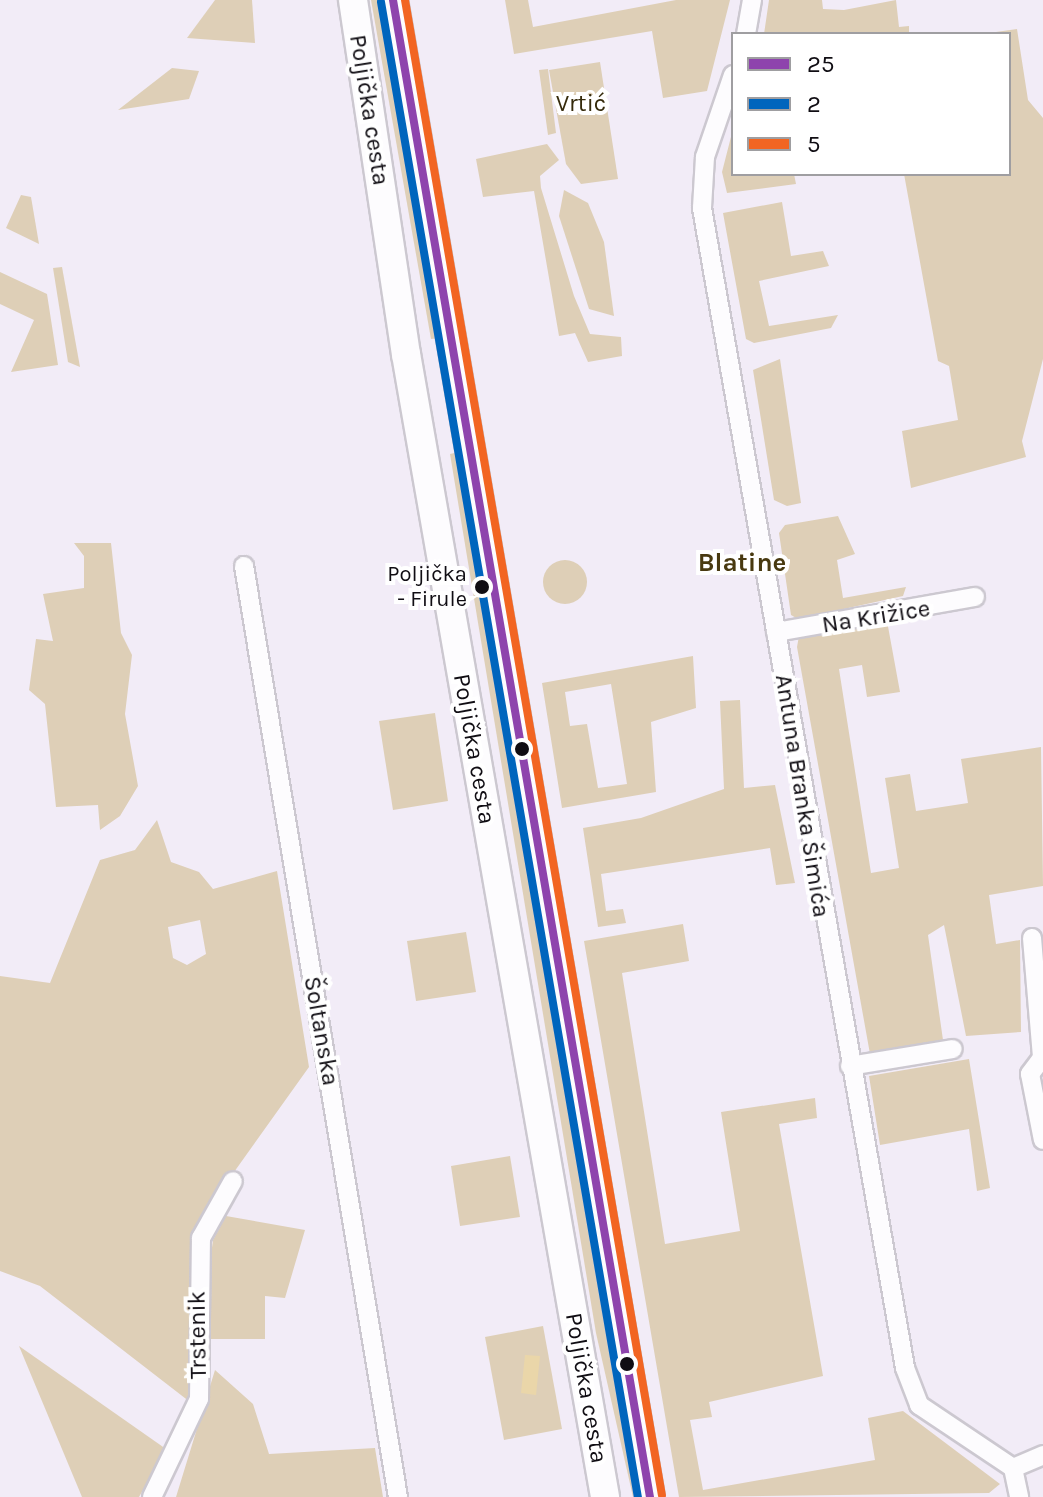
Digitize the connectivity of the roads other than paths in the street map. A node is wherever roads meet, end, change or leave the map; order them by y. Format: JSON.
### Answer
{"nodes":[{"id":1,"x":353,"y":0,"type":"edge"},
{"id":2,"x":393,"y":0,"type":"edge"},
{"id":3,"x":752,"y":0,"type":"edge"},
{"id":4,"x":746,"y":32,"type":"edge"},
{"id":5,"x":731,"y":81,"type":"edge"},
{"id":6,"x":244,"y":566,"type":"dead end"},
{"id":7,"x":975,"y":597,"type":"dead end"},
{"id":8,"x":776,"y":632,"type":"junction"},
{"id":9,"x":1032,"y":938,"type":"dead end"},
{"id":10,"x":953,"y":1049,"type":"dead end"},
{"id":11,"x":851,"y":1075,"type":"junction"},
{"id":12,"x":1043,"y":1140,"type":"edge"},
{"id":13,"x":233,"y":1181,"type":"dead end"},
{"id":14,"x":1043,"y":1455,"type":"edge"},
{"id":15,"x":1013,"y":1468,"type":"junction"},
{"id":16,"x":157,"y":1494,"type":"edge"},
{"id":17,"x":398,"y":1497,"type":"edge"},
{"id":18,"x":605,"y":1497,"type":"edge"},
{"id":19,"x":650,"y":1497,"type":"edge"},
{"id":20,"x":1019,"y":1497,"type":"edge"}],
"edges":[{"from":1,"to":18,"type":"main road","name":"Poljička cesta"},
{"from":2,"to":19,"type":"main road","name":"Poljička cesta"},
{"from":3,"to":4,"type":"street"},
{"from":5,"to":8,"type":"street","name":"Antuna Branka Šimića"},
{"from":6,"to":17,"type":"street","name":"Šoltanska"},
{"from":7,"to":8,"type":"street","name":"Na Križice"},
{"from":8,"to":11,"type":"street","name":"Antuna Branka Šimića"},
{"from":9,"to":12,"type":"street"},
{"from":10,"to":11,"type":"street"},
{"from":11,"to":15,"type":"street","name":"Antuna Branka Šimića"},
{"from":13,"to":16,"type":"street","name":"Trstenik"},
{"from":14,"to":15,"type":"street"},
{"from":15,"to":20,"type":"street"}]}
